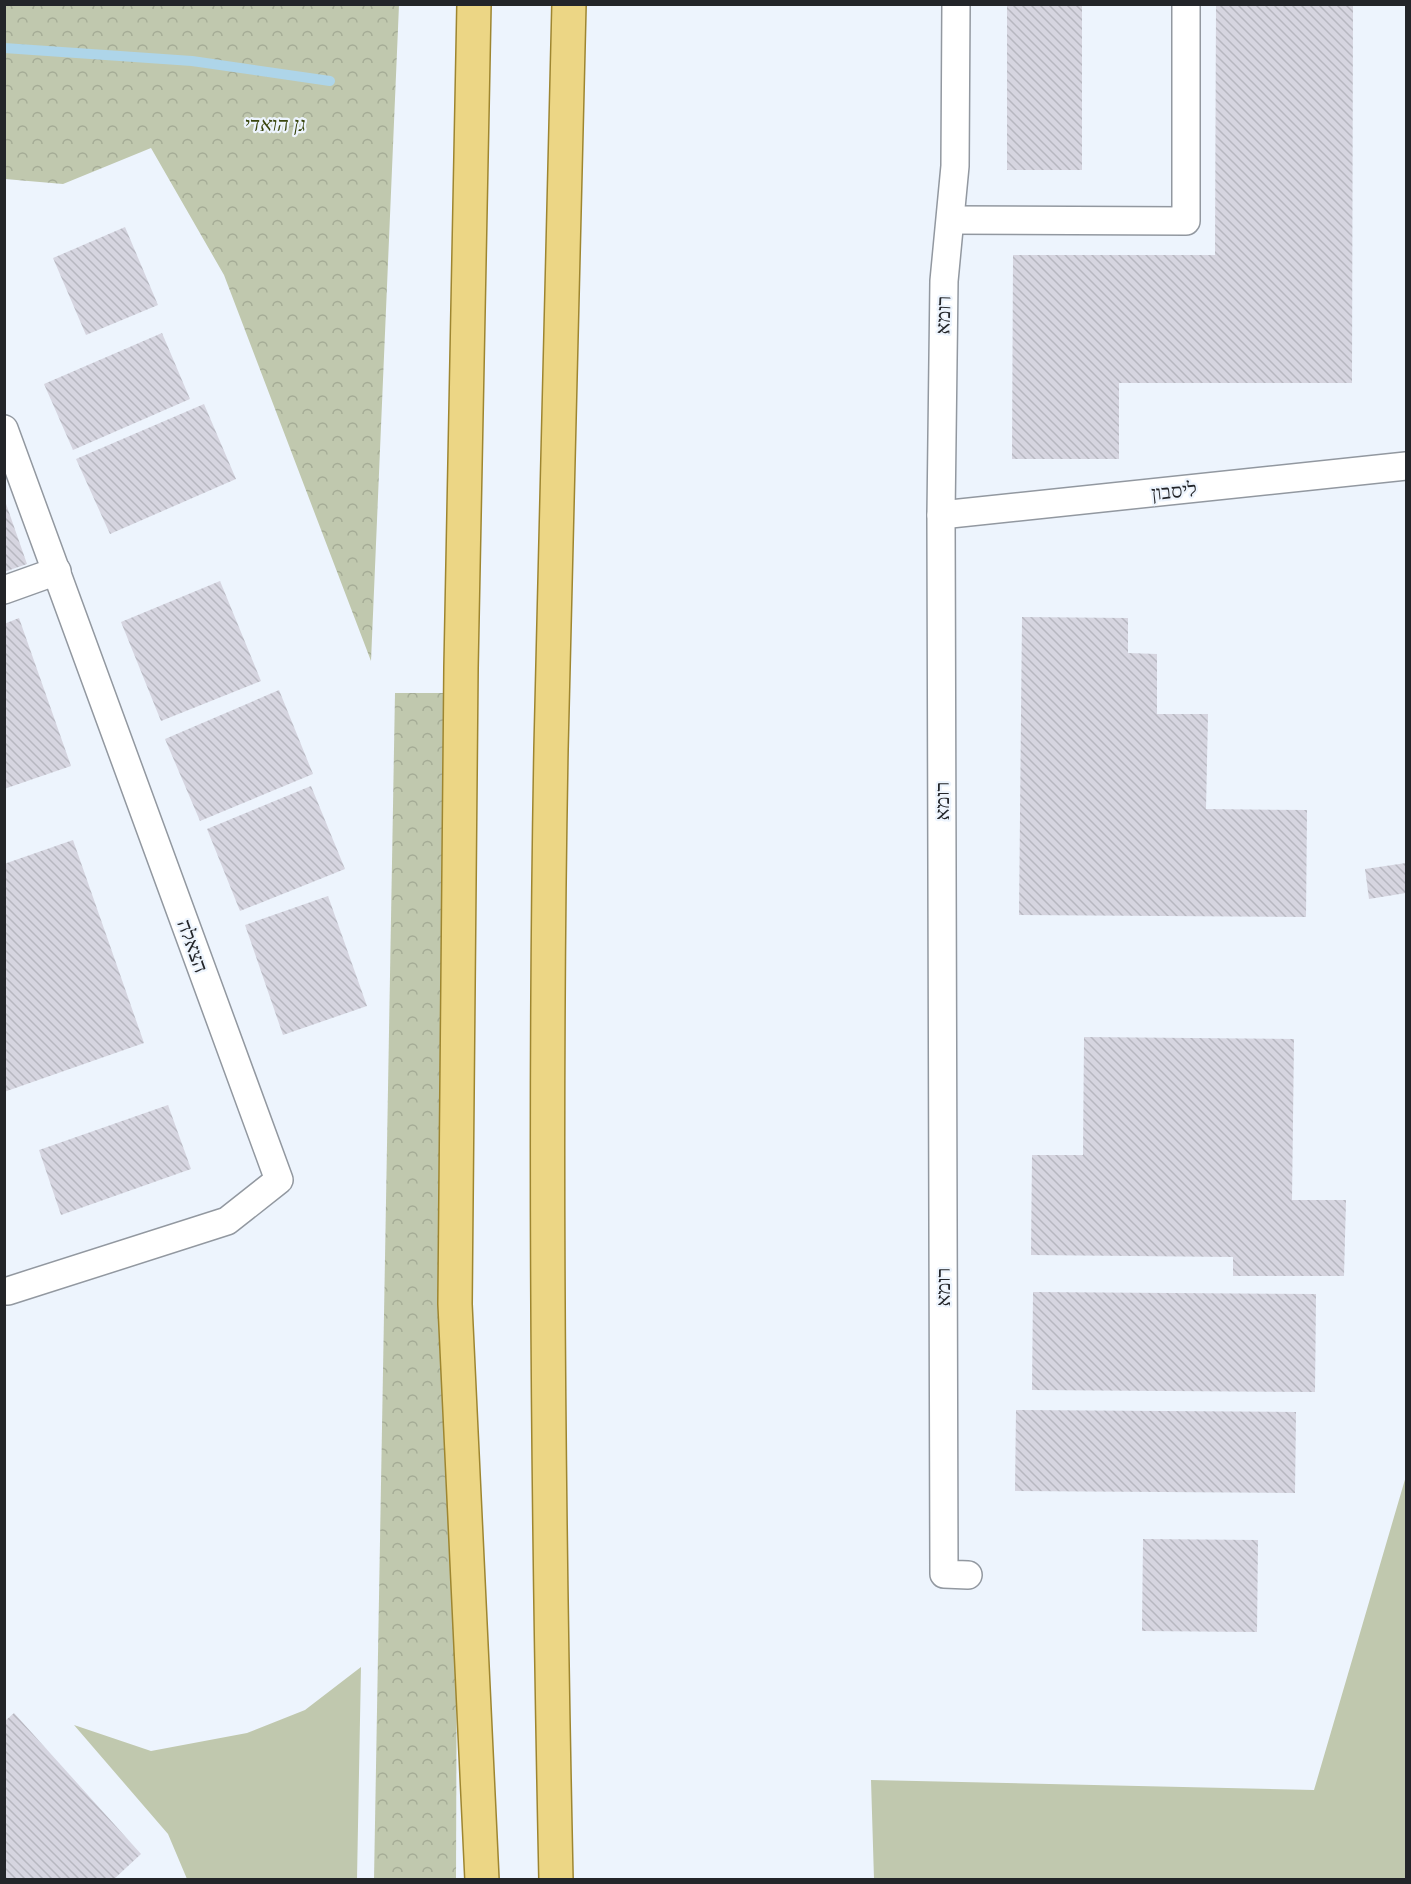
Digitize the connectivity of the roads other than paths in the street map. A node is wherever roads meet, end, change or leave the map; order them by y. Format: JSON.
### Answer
{"nodes":[{"id":1,"x":474,"y":4,"type":"edge"},
{"id":2,"x":569,"y":4,"type":"edge"},
{"id":3,"x":956,"y":4,"type":"edge"},
{"id":4,"x":1186,"y":4,"type":"edge"},
{"id":5,"x":951,"y":220,"type":"junction"},
{"id":6,"x":4,"y":429,"type":"edge"},
{"id":7,"x":1407,"y":466,"type":"edge"},
{"id":8,"x":941,"y":515,"type":"junction"},
{"id":9,"x":57,"y":571,"type":"junction"},
{"id":10,"x":4,"y":590,"type":"edge"},
{"id":11,"x":4,"y":1291,"type":"edge"},
{"id":12,"x":968,"y":1575,"type":"dead end"},
{"id":13,"x":482,"y":1880,"type":"edge"},
{"id":14,"x":556,"y":1880,"type":"edge"}],
"edges":[{"from":1,"to":13,"type":"main road"},
{"from":2,"to":14,"type":"main road"},
{"from":3,"to":5,"type":"street","name":"רומא"},
{"from":4,"to":5,"type":"street"},
{"from":5,"to":8,"type":"street","name":"רומא"},
{"from":6,"to":9,"type":"street","name":"הצאלה"},
{"from":7,"to":8,"type":"street","name":"ליסבון"},
{"from":8,"to":12,"type":"street","name":"רומא"},
{"from":9,"to":10,"type":"street"},
{"from":9,"to":11,"type":"street","name":"הצאלה"}]}
